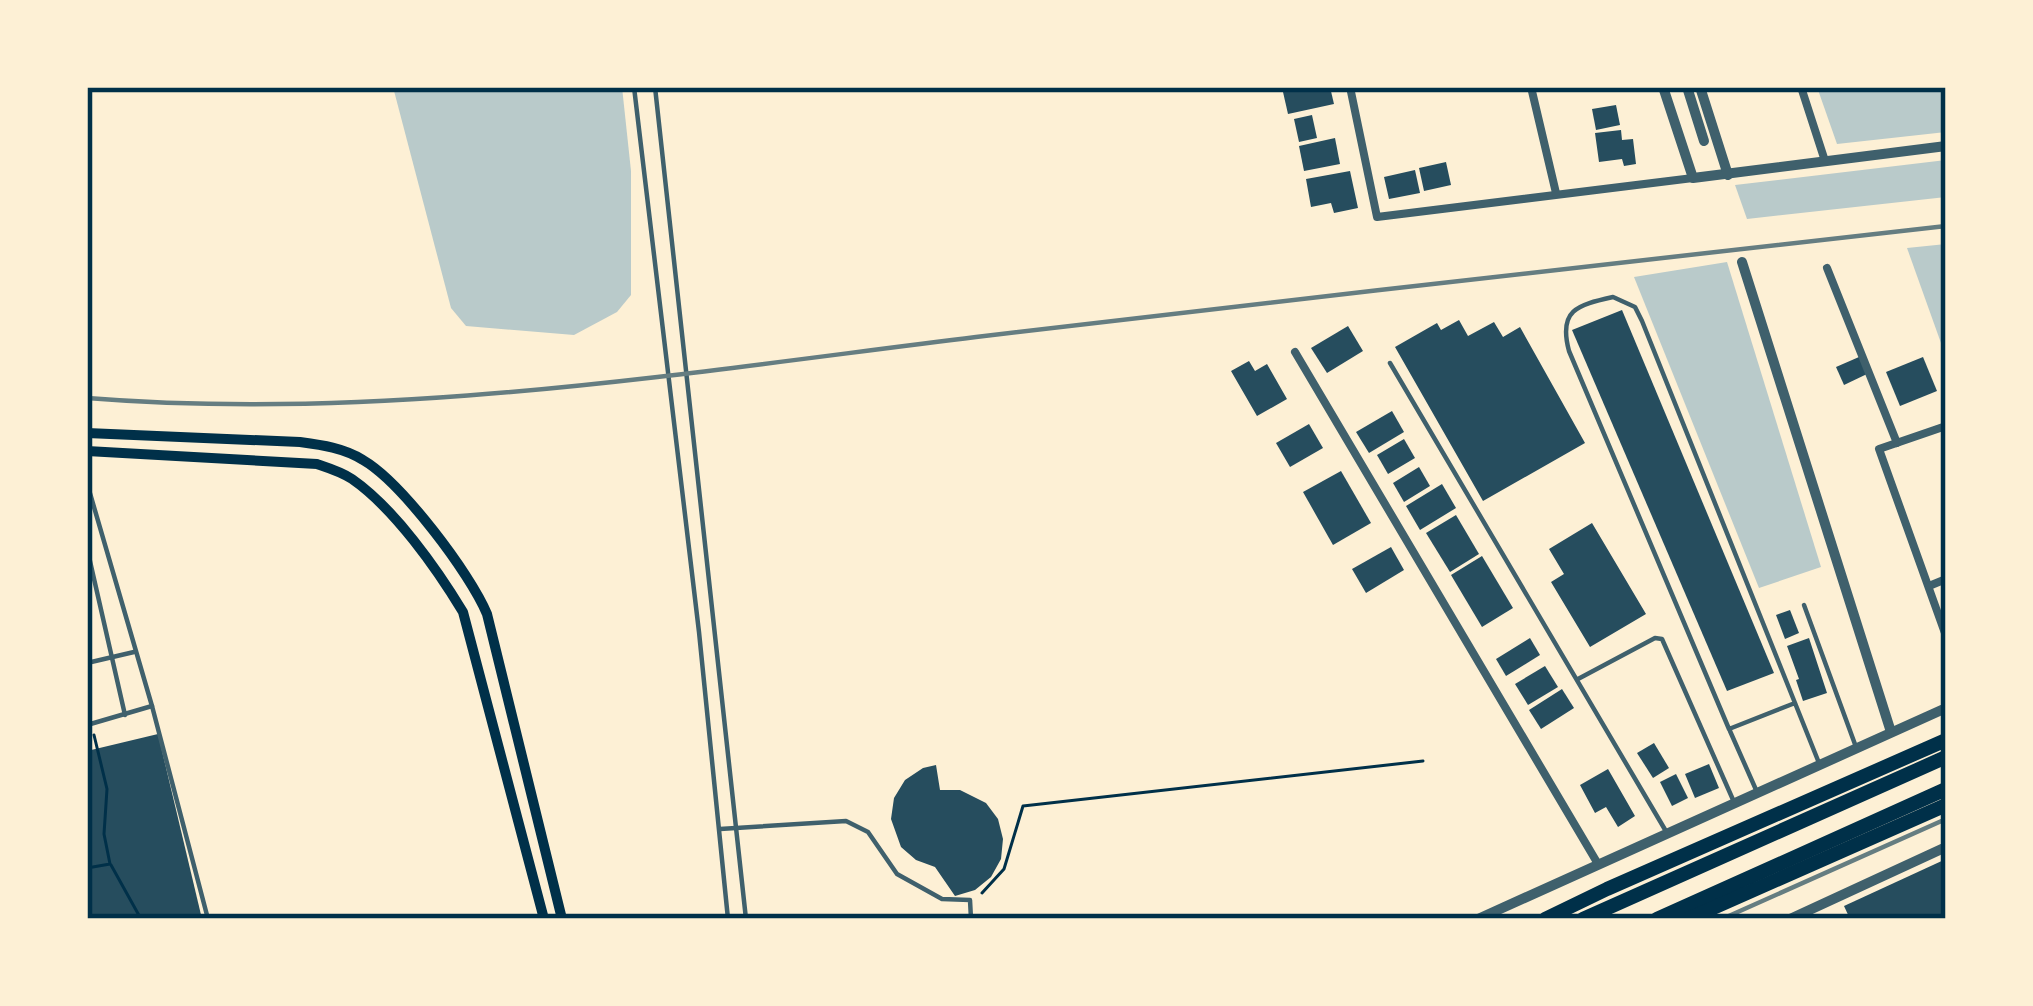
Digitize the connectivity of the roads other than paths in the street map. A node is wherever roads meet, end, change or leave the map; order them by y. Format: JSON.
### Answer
{"nodes":[{"id":1,"x":634,"y":87,"type":"edge"},
{"id":2,"x":655,"y":87,"type":"edge"},
{"id":3,"x":1350,"y":87,"type":"edge"},
{"id":4,"x":1531,"y":87,"type":"edge"},
{"id":5,"x":1663,"y":87,"type":"edge"},
{"id":6,"x":1687,"y":87,"type":"edge"},
{"id":7,"x":1700,"y":87,"type":"edge"},
{"id":8,"x":1801,"y":87,"type":"edge"},
{"id":9,"x":1704,"y":140,"type":"dead end"},
{"id":10,"x":1946,"y":146,"type":"edge"},
{"id":11,"x":1825,"y":161,"type":"junction"},
{"id":12,"x":1728,"y":175,"type":"junction"},
{"id":13,"x":1693,"y":178,"type":"junction"},
{"id":14,"x":1556,"y":193,"type":"junction"},
{"id":15,"x":1742,"y":262,"type":"dead end"},
{"id":16,"x":1827,"y":268,"type":"dead end"},
{"id":17,"x":1295,"y":352,"type":"dead end"},
{"id":18,"x":1390,"y":363,"type":"dead end"},
{"id":19,"x":1946,"y":426,"type":"edge"},
{"id":20,"x":87,"y":433,"type":"edge"},
{"id":21,"x":1897,"y":442,"type":"junction"},
{"id":22,"x":87,"y":452,"type":"edge"},
{"id":23,"x":351,"y":454,"type":"junction"},
{"id":24,"x":340,"y":473,"type":"junction"},
{"id":25,"x":87,"y":483,"type":"edge"},
{"id":26,"x":87,"y":548,"type":"edge"},
{"id":27,"x":1946,"y":579,"type":"edge"},
{"id":28,"x":1929,"y":586,"type":"junction"},
{"id":29,"x":1804,"y":605,"type":"dead end"},
{"id":30,"x":1946,"y":636,"type":"edge"},
{"id":31,"x":136,"y":652,"type":"junction"},
{"id":32,"x":112,"y":657,"type":"junction"},
{"id":33,"x":87,"y":663,"type":"edge"},
{"id":34,"x":1578,"y":679,"type":"junction"},
{"id":35,"x":1795,"y":703,"type":"junction"},
{"id":36,"x":152,"y":706,"type":"junction"},
{"id":37,"x":1946,"y":708,"type":"edge"},
{"id":38,"x":125,"y":715,"type":"junction"},
{"id":39,"x":89,"y":724,"type":"edge"},
{"id":40,"x":1729,"y":729,"type":"junction"},
{"id":41,"x":1891,"y":732,"type":"junction"},
{"id":42,"x":1946,"y":740,"type":"edge"},
{"id":43,"x":1856,"y":747,"type":"junction"},
{"id":44,"x":1946,"y":757,"type":"edge"},
{"id":45,"x":1820,"y":764,"type":"junction"},
{"id":46,"x":1946,"y":789,"type":"edge"},
{"id":47,"x":1757,"y":792,"type":"junction"},
{"id":48,"x":1734,"y":802,"type":"junction"},
{"id":49,"x":1946,"y":806,"type":"edge"},
{"id":50,"x":735,"y":828,"type":"junction"},
{"id":51,"x":718,"y":829,"type":"junction"},
{"id":52,"x":1667,"y":833,"type":"junction"},
{"id":53,"x":1946,"y":847,"type":"edge"},
{"id":54,"x":1598,"y":864,"type":"junction"},
{"id":55,"x":208,"y":919,"type":"edge"},
{"id":56,"x":544,"y":919,"type":"edge"},
{"id":57,"x":562,"y":919,"type":"edge"},
{"id":58,"x":728,"y":919,"type":"edge"},
{"id":59,"x":746,"y":919,"type":"edge"},
{"id":60,"x":971,"y":919,"type":"edge"},
{"id":61,"x":1478,"y":919,"type":"edge"},
{"id":62,"x":1545,"y":919,"type":"edge"},
{"id":63,"x":1583,"y":919,"type":"edge"},
{"id":64,"x":1657,"y":919,"type":"edge"},
{"id":65,"x":1688,"y":919,"type":"edge"},
{"id":66,"x":1790,"y":919,"type":"edge"}],
"edges":[{"from":1,"to":51,"type":"lane"},
{"from":2,"to":50,"type":"lane"},
{"from":3,"to":14,"type":"street"},
{"from":4,"to":14,"type":"street"},
{"from":5,"to":13,"type":"street"},
{"from":6,"to":9,"type":"street"},
{"from":7,"to":12,"type":"street"},
{"from":8,"to":11,"type":"street"},
{"from":10,"to":11,"type":"street"},
{"from":11,"to":12,"type":"street"},
{"from":12,"to":13,"type":"street"},
{"from":13,"to":14,"type":"street"},
{"from":15,"to":41,"type":"street"},
{"from":16,"to":21,"type":"street"},
{"from":17,"to":54,"type":"street"},
{"from":18,"to":34,"type":"lane"},
{"from":19,"to":21,"type":"street"},
{"from":20,"to":23,"type":"main road"},
{"from":21,"to":28,"type":"street"},
{"from":22,"to":24,"type":"main road"},
{"from":23,"to":24,"type":"main road"},
{"from":23,"to":57,"type":"main road"},
{"from":24,"to":56,"type":"main road"},
{"from":25,"to":31,"type":"lane"},
{"from":26,"to":32,"type":"lane"},
{"from":27,"to":28,"type":"street"},
{"from":28,"to":30,"type":"street"},
{"from":29,"to":43,"type":"lane"},
{"from":31,"to":32,"type":"lane"},
{"from":31,"to":36,"type":"lane"},
{"from":32,"to":33,"type":"lane"},
{"from":32,"to":38,"type":"lane"},
{"from":34,"to":48,"type":"lane"},
{"from":34,"to":52,"type":"lane"},
{"from":35,"to":40,"type":"lane"},
{"from":35,"to":40,"type":"lane"},
{"from":35,"to":45,"type":"lane"},
{"from":36,"to":38,"type":"lane"},
{"from":36,"to":55,"type":"lane"},
{"from":37,"to":41,"type":"street"},
{"from":38,"to":39,"type":"lane"},
{"from":40,"to":47,"type":"lane"},
{"from":41,"to":43,"type":"street"},
{"from":42,"to":62,"type":"highway"},
{"from":43,"to":45,"type":"street"},
{"from":44,"to":63,"type":"highway"},
{"from":45,"to":47,"type":"street"},
{"from":46,"to":64,"type":"highway"},
{"from":47,"to":48,"type":"street"},
{"from":48,"to":52,"type":"street"},
{"from":49,"to":65,"type":"highway"},
{"from":50,"to":51,"type":"lane"},
{"from":50,"to":59,"type":"lane"},
{"from":50,"to":60,"type":"lane"},
{"from":51,"to":58,"type":"lane"},
{"from":52,"to":54,"type":"street"},
{"from":53,"to":66,"type":"street"},
{"from":54,"to":61,"type":"street"}]}
